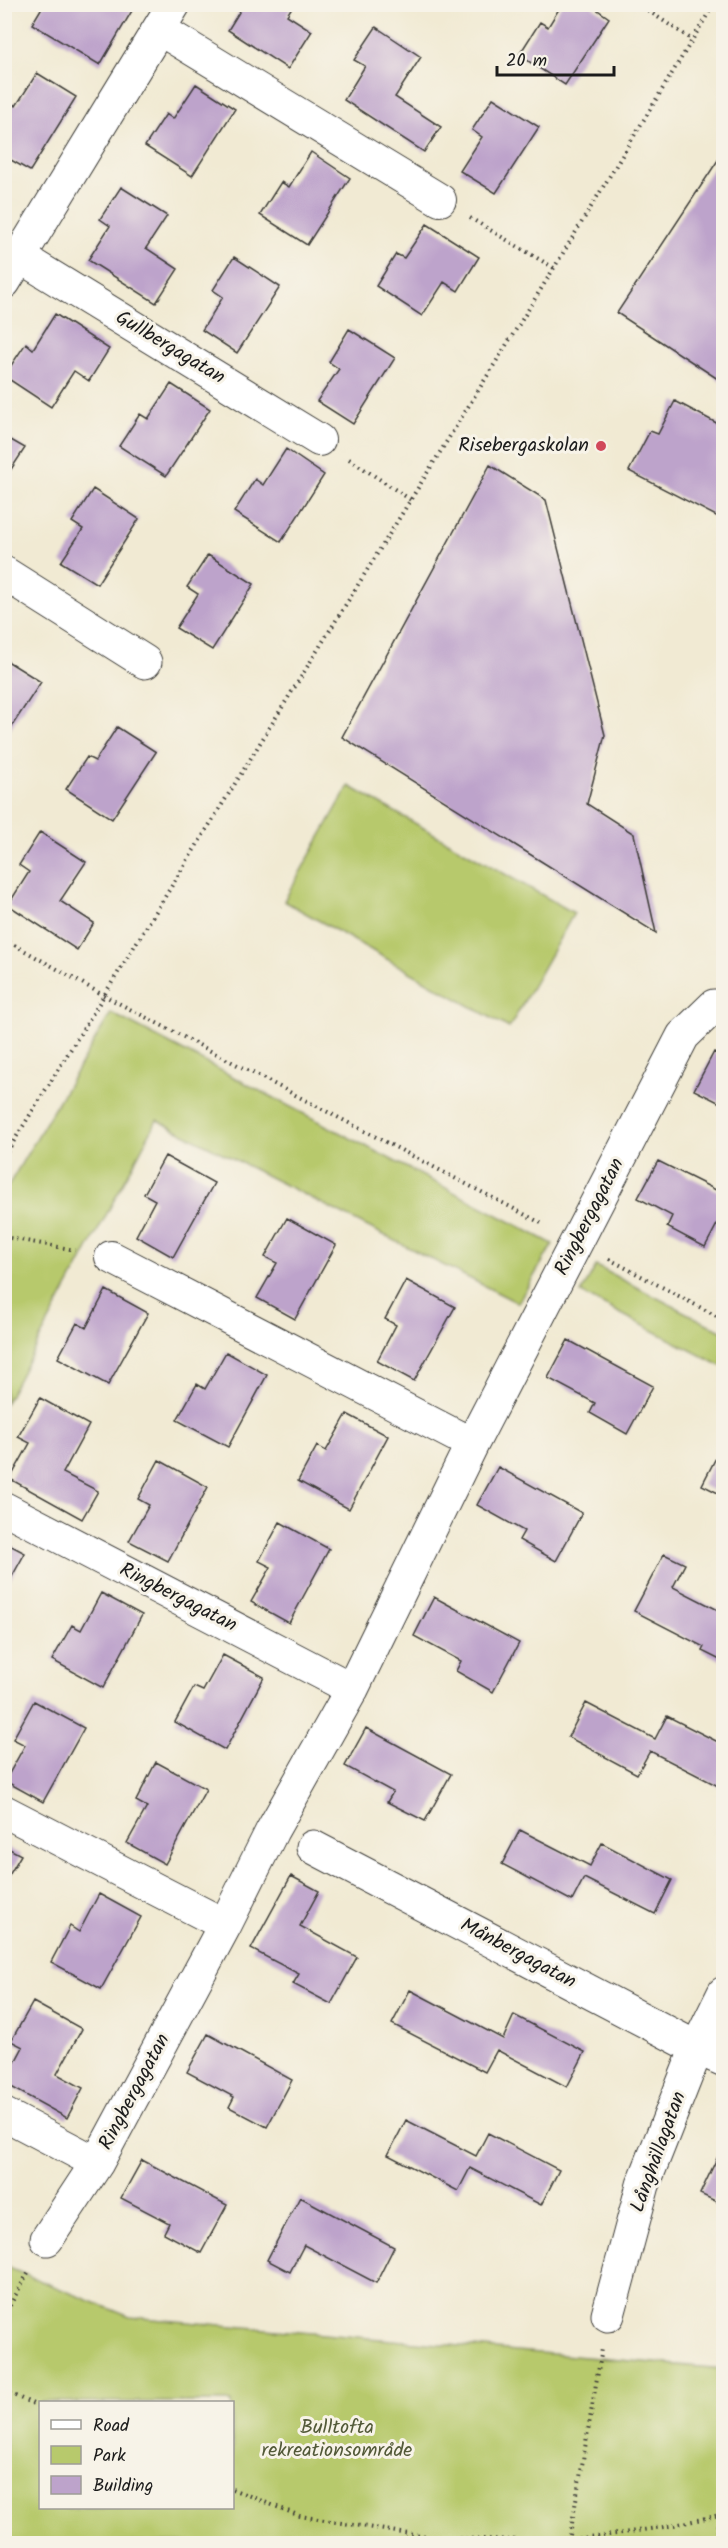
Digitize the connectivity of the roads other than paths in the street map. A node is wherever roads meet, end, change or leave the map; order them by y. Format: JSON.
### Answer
{"nodes":[{"id":1,"x":166,"y":17,"type":"edge"},
{"id":2,"x":440,"y":200,"type":"road end"},
{"id":3,"x":12,"y":269,"type":"edge"},
{"id":4,"x":319,"y":440,"type":"road end"},
{"id":5,"x":4,"y":573,"type":"edge"},
{"id":6,"x":145,"y":662,"type":"dead end"},
{"id":7,"x":723,"y":1007,"type":"edge"},
{"id":8,"x":111,"y":1257,"type":"road end"},
{"id":9,"x":472,"y":1444,"type":"junction"},
{"id":10,"x":4,"y":1508,"type":"edge"},
{"id":11,"x":352,"y":1689,"type":"junction"},
{"id":12,"x":4,"y":1811,"type":"edge"},
{"id":13,"x":313,"y":1847,"type":"dead end"},
{"id":14,"x":225,"y":1925,"type":"junction"},
{"id":15,"x":723,"y":1993,"type":"edge"},
{"id":16,"x":710,"y":2054,"type":"edge"},
{"id":17,"x":4,"y":2114,"type":"edge"},
{"id":18,"x":97,"y":2163,"type":"junction"},
{"id":19,"x":47,"y":2239,"type":"road end"},
{"id":20,"x":608,"y":2315,"type":"road end"}],
"edges":[{"from":1,"to":2,"type":"street","name":"Gullbergagatan"},
{"from":1,"to":3,"type":"street","name":"Gullbergagatan"},
{"from":3,"to":4,"type":"street","name":"Gullbergagatan"},
{"from":5,"to":6,"type":"street"},
{"from":7,"to":9,"type":"street","name":"Ringbergagatan"},
{"from":8,"to":9,"type":"street"},
{"from":9,"to":11,"type":"street","name":"Ringbergagatan"},
{"from":10,"to":11,"type":"street","name":"Ringbergagatan"},
{"from":11,"to":14,"type":"street","name":"Ringbergagatan"},
{"from":12,"to":14,"type":"street"},
{"from":13,"to":16,"type":"street","name":"Månbergagatan"},
{"from":14,"to":18,"type":"street","name":"Ringbergagatan"},
{"from":15,"to":16,"type":"street","name":"Långhällagatan"},
{"from":16,"to":20,"type":"street","name":"Långhällagatan"},
{"from":17,"to":18,"type":"street","name":"Ringbergagatan"},
{"from":18,"to":19,"type":"street","name":"Ringbergagatan"}]}
